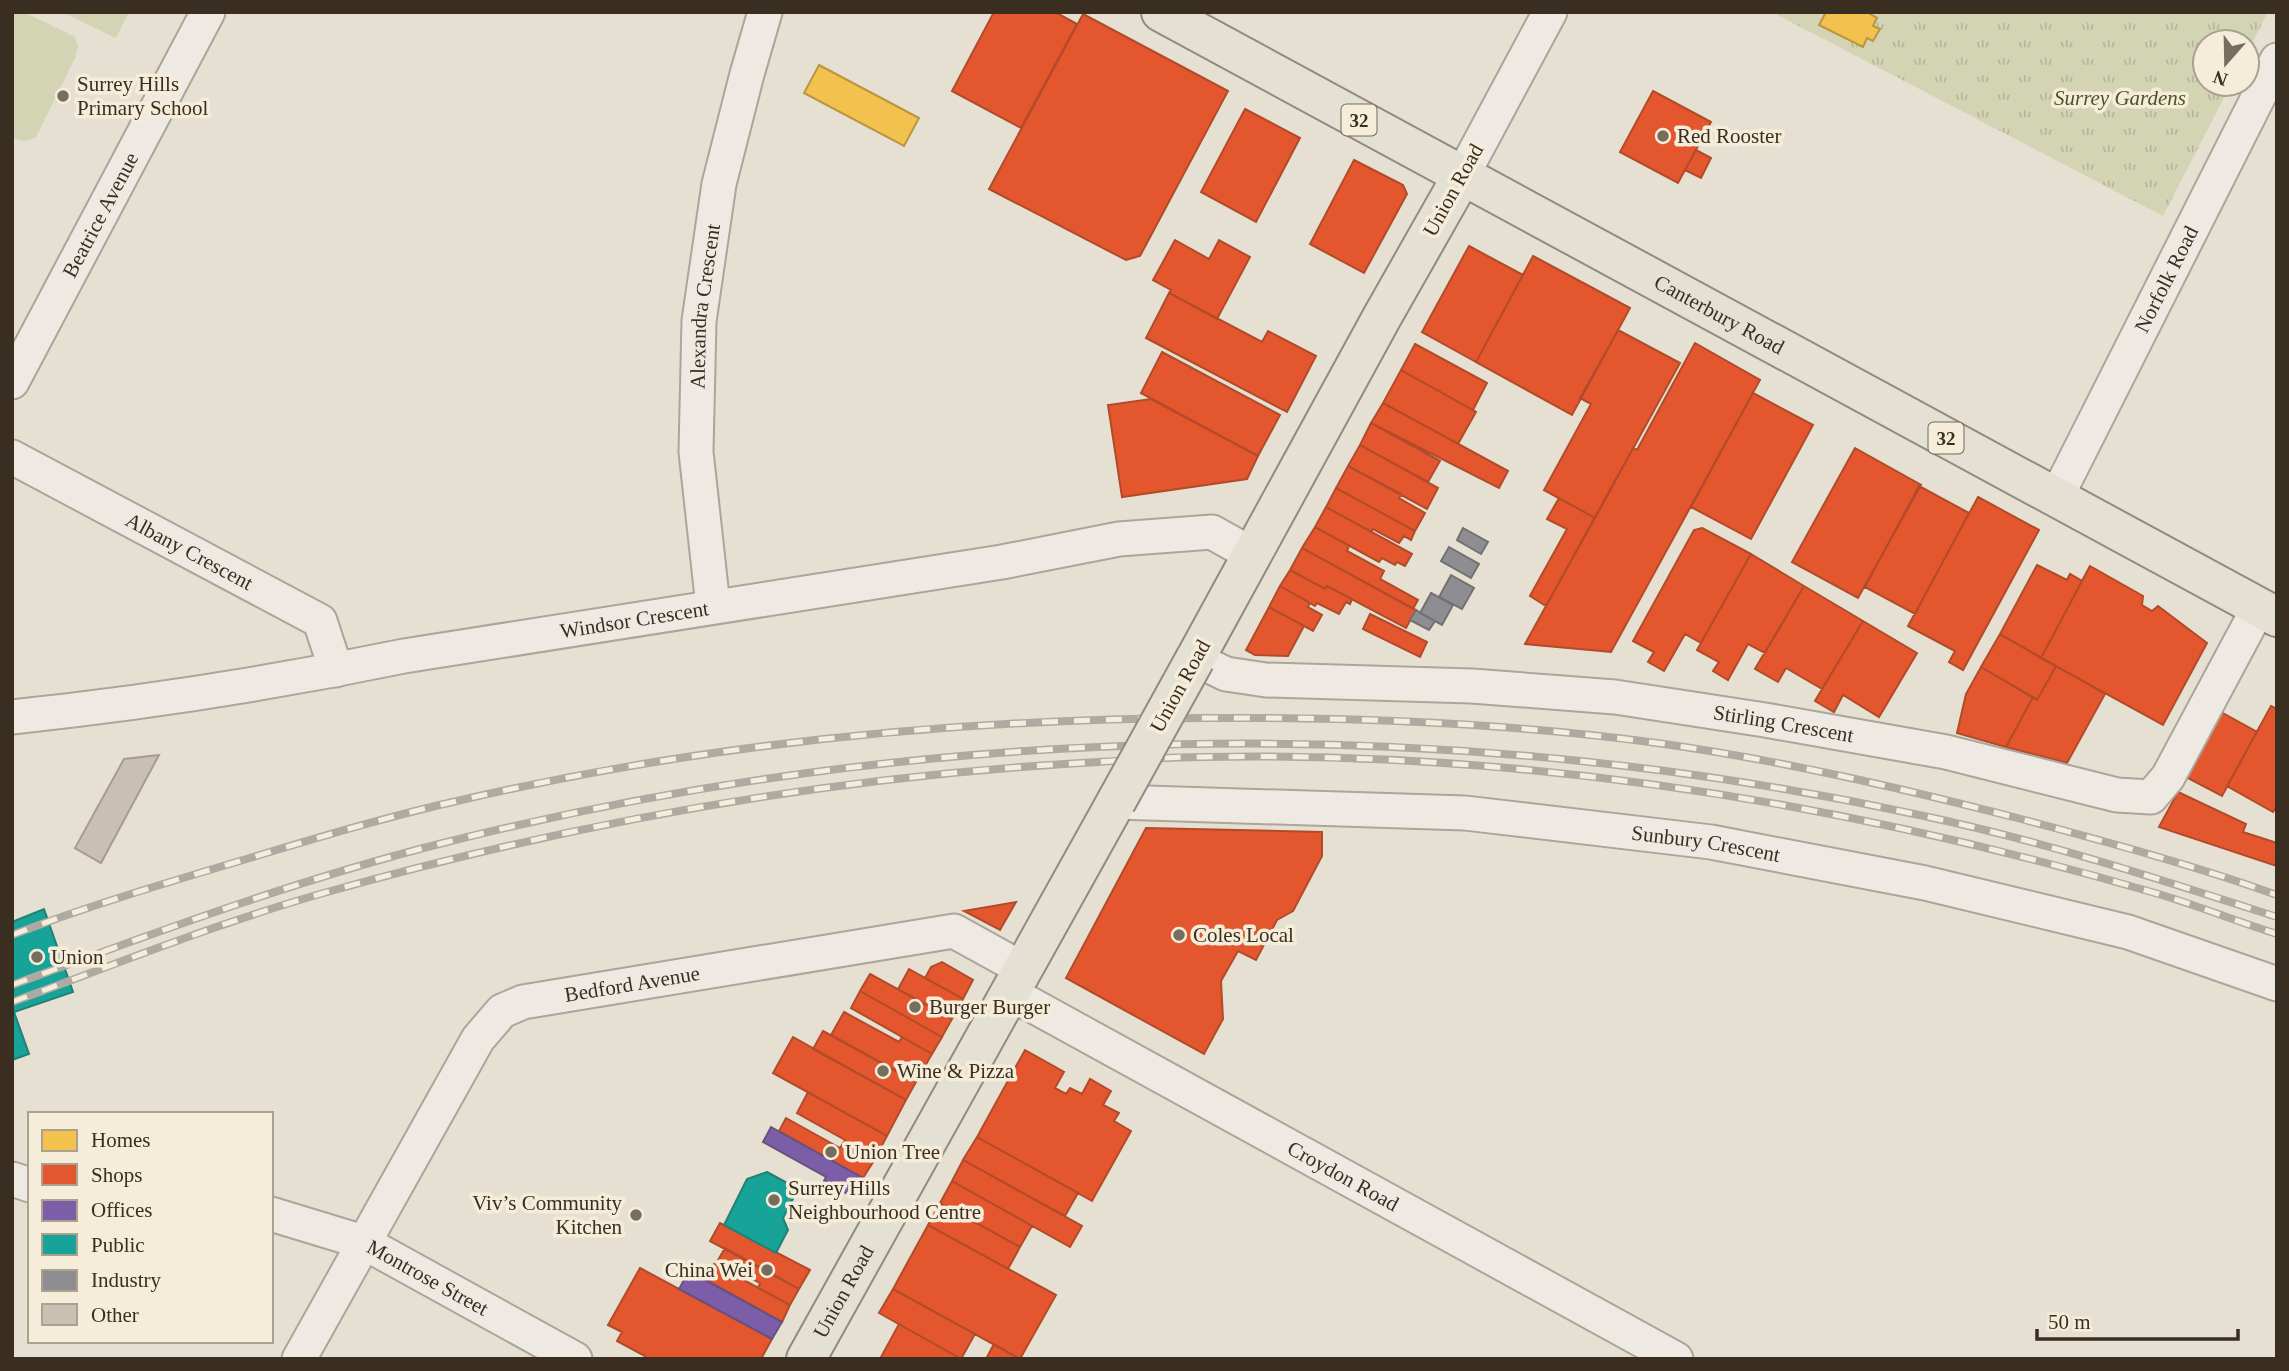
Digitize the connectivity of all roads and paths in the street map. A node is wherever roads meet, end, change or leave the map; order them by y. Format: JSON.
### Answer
{"nodes":[{"id":1,"x":208,"y":12,"type":"edge"},
{"id":2,"x":765,"y":12,"type":"edge"},
{"id":3,"x":1161,"y":12,"type":"edge"},
{"id":4,"x":1550,"y":12,"type":"edge"},
{"id":5,"x":2277,"y":60,"type":"edge"},
{"id":6,"x":1462,"y":176,"type":"junction"},
{"id":7,"x":12,"y":382,"type":"edge"},
{"id":8,"x":12,"y":457,"type":"edge"},
{"id":9,"x":2056,"y":498,"type":"junction"},
{"id":10,"x":1253,"y":555,"type":"junction"},
{"id":11,"x":713,"y":606,"type":"junction"},
{"id":12,"x":2268,"y":612,"type":"edge"},
{"id":13,"x":1195,"y":659,"type":"junction"},
{"id":14,"x":336,"y":670,"type":"junction"},
{"id":15,"x":12,"y":717,"type":"edge"},
{"id":16,"x":1116,"y":802,"type":"junction"},
{"id":17,"x":1016,"y":981,"type":"junction"},
{"id":18,"x":2277,"y":984,"type":"edge"},
{"id":19,"x":273,"y":1215,"type":"edge"},
{"id":20,"x":363,"y":1242,"type":"junction"},
{"id":21,"x":299,"y":1359,"type":"edge"},
{"id":22,"x":575,"y":1359,"type":"edge"},
{"id":23,"x":806,"y":1359,"type":"edge"},
{"id":24,"x":1676,"y":1359,"type":"edge"}],
"edges":[{"from":1,"to":7,"type":"street","name":"Beatrice Avenue"},
{"from":2,"to":11,"type":"street","name":"Alexandra Crescent"},
{"from":3,"to":6,"type":"main road","name":"Canterbury Road","number":"32"},
{"from":4,"to":6,"type":"street","name":"Union Road"},
{"from":5,"to":9,"type":"street","name":"Norfolk Road"},
{"from":6,"to":9,"type":"main road","name":"Canterbury Road","number":"32"},
{"from":6,"to":10,"type":"main road","name":"Union Road"},
{"from":8,"to":14,"type":"street","name":"Albany Crescent"},
{"from":9,"to":12,"type":"main road","name":"Canterbury Road","number":"32"},
{"from":10,"to":11,"type":"street","name":"Windsor Crescent"},
{"from":10,"to":13,"type":"main road","name":"Union Road"},
{"from":11,"to":14,"type":"street","name":"Windsor Crescent"},
{"from":12,"to":13,"type":"street","name":"Stirling Crescent"},
{"from":13,"to":16,"type":"main road","name":"Union Road","bridge":true},
{"from":14,"to":15,"type":"street","name":"Windsor Crescent"},
{"from":16,"to":17,"type":"main road","name":"Union Road"},
{"from":16,"to":18,"type":"street","name":"Sunbury Crescent"},
{"from":17,"to":20,"type":"street","name":"Bedford Avenue"},
{"from":17,"to":23,"type":"main road","name":"Union Road"},
{"from":17,"to":24,"type":"street","name":"Croydon Road"},
{"from":19,"to":20,"type":"street","name":"Montrose Street"},
{"from":20,"to":21,"type":"street","name":"Bedford Avenue"},
{"from":20,"to":22,"type":"street","name":"Montrose Street"}]}
